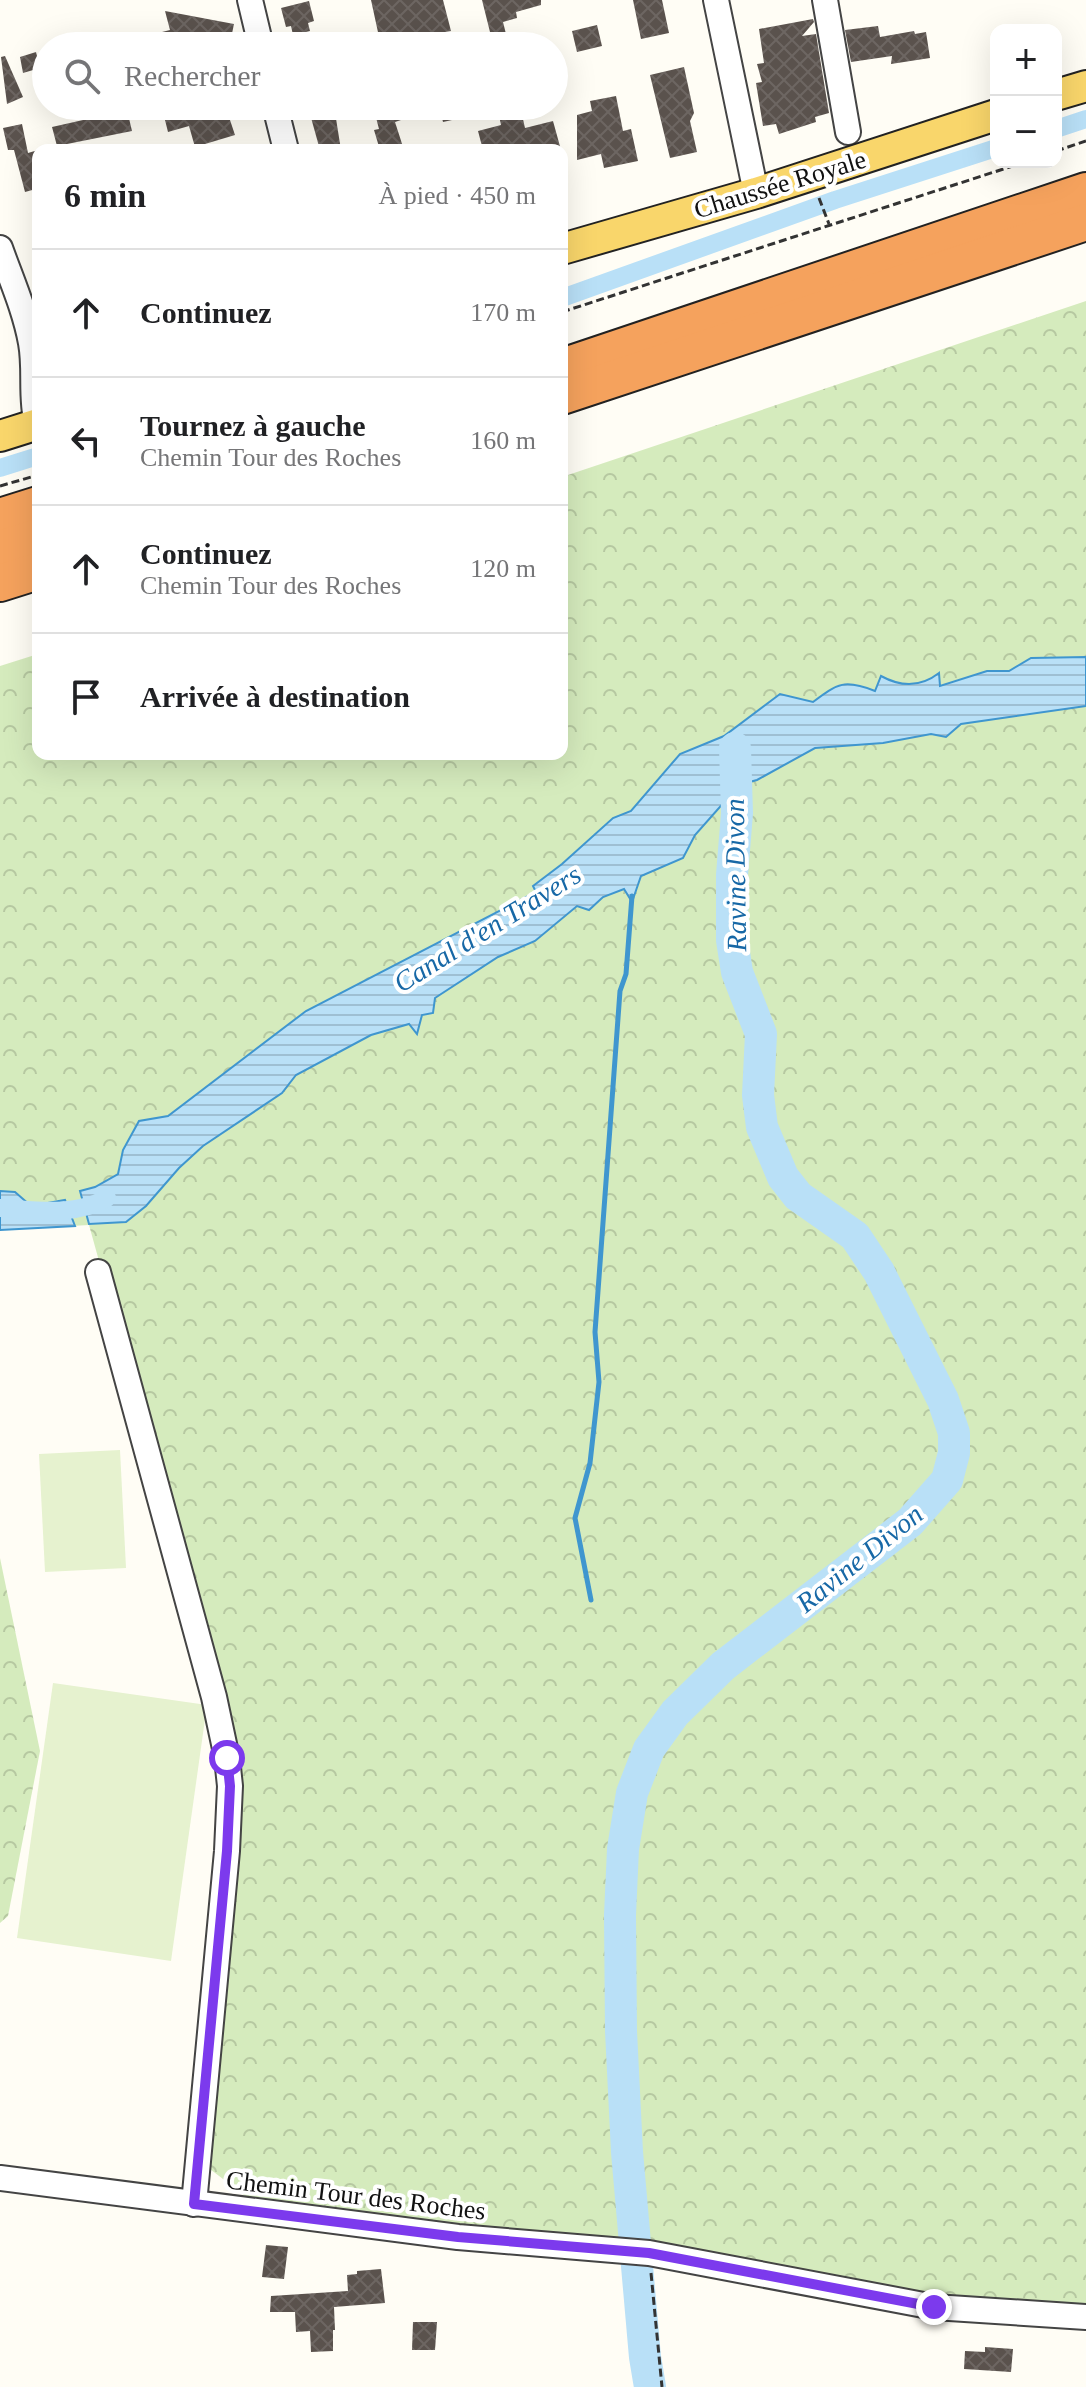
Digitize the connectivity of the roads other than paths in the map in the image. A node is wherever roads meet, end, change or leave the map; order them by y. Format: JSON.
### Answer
{"nodes":[{"id":1,"x":250,"y":0,"type":"edge"},
{"id":2,"x":716,"y":0,"type":"edge"},
{"id":3,"x":825,"y":0,"type":"edge"},
{"id":4,"x":258,"y":32,"type":"edge"},
{"id":5,"x":1086,"y":86,"type":"edge"},
{"id":6,"x":1062,"y":93,"type":"edge"},
{"id":7,"x":990,"y":117,"type":"edge"},
{"id":8,"x":278,"y":120,"type":"edge"},
{"id":9,"x":848,"y":132,"type":"dead end"},
{"id":10,"x":284,"y":144,"type":"edge"},
{"id":11,"x":1086,"y":191,"type":"edge"},
{"id":12,"x":756,"y":193,"type":"junction"},
{"id":13,"x":1086,"y":222,"type":"edge"},
{"id":14,"x":568,"y":247,"type":"edge"},
{"id":15,"x":0,"y":248,"type":"edge"},
{"id":16,"x":647,"y":337,"type":"junction"},
{"id":17,"x":32,"y":350,"type":"edge"},
{"id":18,"x":568,"y":353,"type":"edge"},
{"id":19,"x":568,"y":365,"type":"edge"},
{"id":20,"x":568,"y":394,"type":"edge"},
{"id":21,"x":32,"y":426,"type":"edge"},
{"id":22,"x":0,"y":436,"type":"edge"},
{"id":23,"x":32,"y":507,"type":"edge"},
{"id":24,"x":0,"y":517,"type":"edge"},
{"id":25,"x":32,"y":539,"type":"edge"},
{"id":26,"x":0,"y":549,"type":"edge"},
{"id":27,"x":32,"y":573,"type":"edge"},
{"id":28,"x":0,"y":583,"type":"edge"},
{"id":29,"x":98,"y":1272,"type":"dead end"},
{"id":30,"x":0,"y":2178,"type":"edge"},
{"id":31,"x":194,"y":2204,"type":"junction"},
{"id":32,"x":1086,"y":2317,"type":"edge"}],
"edges":[{"from":1,"to":4,"type":"street"},
{"from":2,"to":12,"type":"street"},
{"from":3,"to":9,"type":"street"},
{"from":5,"to":6,"type":"main road"},
{"from":7,"to":12,"type":"main road","name":"Chaussée Royale"},
{"from":8,"to":10,"type":"street"},
{"from":11,"to":16,"type":"highway"},
{"from":12,"to":14,"type":"main road","name":"Chaussée Royale"},
{"from":13,"to":20,"type":"highway"},
{"from":15,"to":17,"type":"street"},
{"from":16,"to":18,"type":"highway"},
{"from":16,"to":19,"type":"highway"},
{"from":21,"to":22,"type":"main road"},
{"from":23,"to":24,"type":"highway"},
{"from":25,"to":26,"type":"highway"},
{"from":27,"to":28,"type":"highway"},
{"from":29,"to":31,"type":"street"},
{"from":30,"to":31,"type":"street","name":"Chemin Tour des Roches"},
{"from":31,"to":32,"type":"street","name":"Chemin Tour des Roches"}]}
